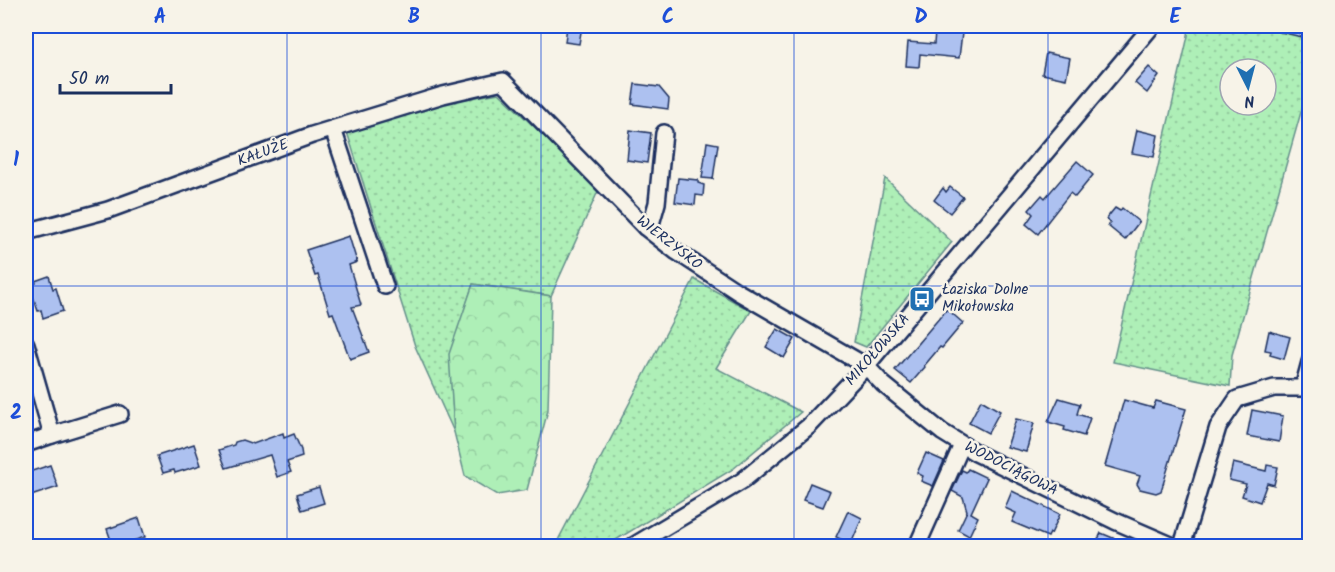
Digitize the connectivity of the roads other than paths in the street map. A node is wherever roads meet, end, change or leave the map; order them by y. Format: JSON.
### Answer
{"nodes":[{"id":1,"x":1152,"y":26,"type":"edge"},
{"id":2,"x":503,"y":81,"type":"joint"},
{"id":3,"x":333,"y":129,"type":"junction"},
{"id":4,"x":664,"y":133,"type":"dead end"},
{"id":5,"x":645,"y":227,"type":"junction"},
{"id":6,"x":26,"y":232,"type":"edge"},
{"id":7,"x":385,"y":286,"type":"dead end"},
{"id":8,"x":26,"y":344,"type":"edge"},
{"id":9,"x":1310,"y":362,"type":"edge"},
{"id":10,"x":866,"y":366,"type":"junction"},
{"id":11,"x":1306,"y":388,"type":"edge"},
{"id":12,"x":120,"y":414,"type":"dead end"},
{"id":13,"x":52,"y":435,"type":"junction"},
{"id":14,"x":26,"y":444,"type":"edge"},
{"id":15,"x":962,"y":445,"type":"junction"},
{"id":16,"x":633,"y":546,"type":"edge"},
{"id":17,"x":916,"y":546,"type":"edge"},
{"id":18,"x":1173,"y":546,"type":"edge"},
{"id":19,"x":1182,"y":546,"type":"edge"}],
"edges":[{"from":1,"to":10,"type":"street","name":"MIKOŁOWSKA"},
{"from":2,"to":3,"type":"street","name":"KAŁUŻE"},
{"from":2,"to":5,"type":"street","name":"WIERZYSKO"},
{"from":3,"to":6,"type":"street","name":"KAŁUŻE"},
{"from":3,"to":7,"type":"street"},
{"from":4,"to":5,"type":"street"},
{"from":5,"to":10,"type":"street","name":"WIERZYSKO"},
{"from":8,"to":13,"type":"street"},
{"from":9,"to":11,"type":"street"},
{"from":10,"to":15,"type":"street","name":"WODOCIĄGOWA"},
{"from":10,"to":16,"type":"street","name":"MIKOŁOWSKA"},
{"from":11,"to":19,"type":"street"},
{"from":12,"to":13,"type":"street"},
{"from":13,"to":14,"type":"street"},
{"from":15,"to":17,"type":"street"},
{"from":15,"to":18,"type":"street","name":"WODOCIĄGOWA"}]}
